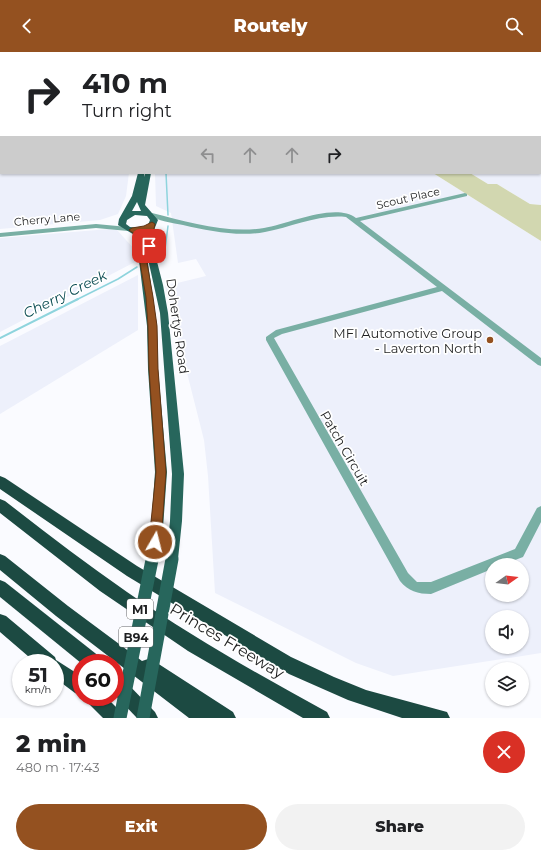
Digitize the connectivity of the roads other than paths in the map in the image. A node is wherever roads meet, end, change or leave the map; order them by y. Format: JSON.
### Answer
{"nodes":[{"id":1,"x":140,"y":174,"type":"edge"},
{"id":2,"x":148,"y":174,"type":"edge"},
{"id":3,"x":465,"y":195,"type":"dead end"},
{"id":4,"x":124,"y":218,"type":"junction"},
{"id":5,"x":151,"y":219,"type":"junction"},
{"id":6,"x":356,"y":220,"type":"junction"},
{"id":7,"x":96,"y":226,"type":"junction"},
{"id":8,"x":130,"y":229,"type":"junction"},
{"id":9,"x":0,"y":234,"type":"edge"},
{"id":10,"x":444,"y":288,"type":"junction"},
{"id":11,"x":541,"y":363,"type":"edge"},
{"id":12,"x":0,"y":482,"type":"edge"},
{"id":13,"x":0,"y":505,"type":"edge"},
{"id":14,"x":541,"y":511,"type":"edge"},
{"id":15,"x":0,"y":561,"type":"edge"},
{"id":16,"x":0,"y":587,"type":"edge"},
{"id":17,"x":62,"y":612,"type":"junction"},
{"id":18,"x":0,"y":622,"type":"edge"},
{"id":19,"x":38,"y":654,"type":"edge"},
{"id":20,"x":83,"y":654,"type":"edge"},
{"id":21,"x":124,"y":692,"type":"edge"},
{"id":22,"x":103,"y":706,"type":"edge"},
{"id":23,"x":115,"y":718,"type":"edge"},
{"id":24,"x":120,"y":718,"type":"edge"},
{"id":25,"x":143,"y":718,"type":"edge"},
{"id":26,"x":149,"y":718,"type":"edge"},
{"id":27,"x":204,"y":718,"type":"edge"},
{"id":28,"x":227,"y":718,"type":"edge"},
{"id":29,"x":321,"y":718,"type":"edge"},
{"id":30,"x":441,"y":718,"type":"edge"}],
"edges":[{"from":1,"to":4,"type":"main road"},
{"from":2,"to":5,"type":"main road"},
{"from":3,"to":6,"type":"street","name":"Scout Place"},
{"from":4,"to":5,"type":"main road"},
{"from":4,"to":7,"type":"street","name":"Cherry Lane"},
{"from":4,"to":8,"type":"main road","number":"B94"},
{"from":5,"to":6,"type":"street"},
{"from":5,"to":8,"type":"main road"},
{"from":5,"to":25,"type":"main road","name":"Dohertys Road","number":"B94","bridge":true},
{"from":6,"to":10,"type":"street"},
{"from":7,"to":8,"type":"street","name":"Cherry Lane"},
{"from":7,"to":9,"type":"street","name":"Cherry Lane"},
{"from":8,"to":24,"type":"main road","name":"Dohertys Road","number":"B94","bridge":true},
{"from":10,"to":11,"type":"street"},
{"from":10,"to":14,"type":"street","name":"Patch Circuit"},
{"from":12,"to":30,"type":"highway"},
{"from":13,"to":29,"type":"highway","name":"Princes Freeway","number":"M1"},
{"from":15,"to":17,"type":"highway"},
{"from":16,"to":20,"type":"highway"},
{"from":17,"to":27,"type":"highway"},
{"from":17,"to":28,"type":"highway"},
{"from":18,"to":19,"type":"highway"},
{"from":21,"to":26,"type":"highway"},
{"from":22,"to":23,"type":"highway"}]}
